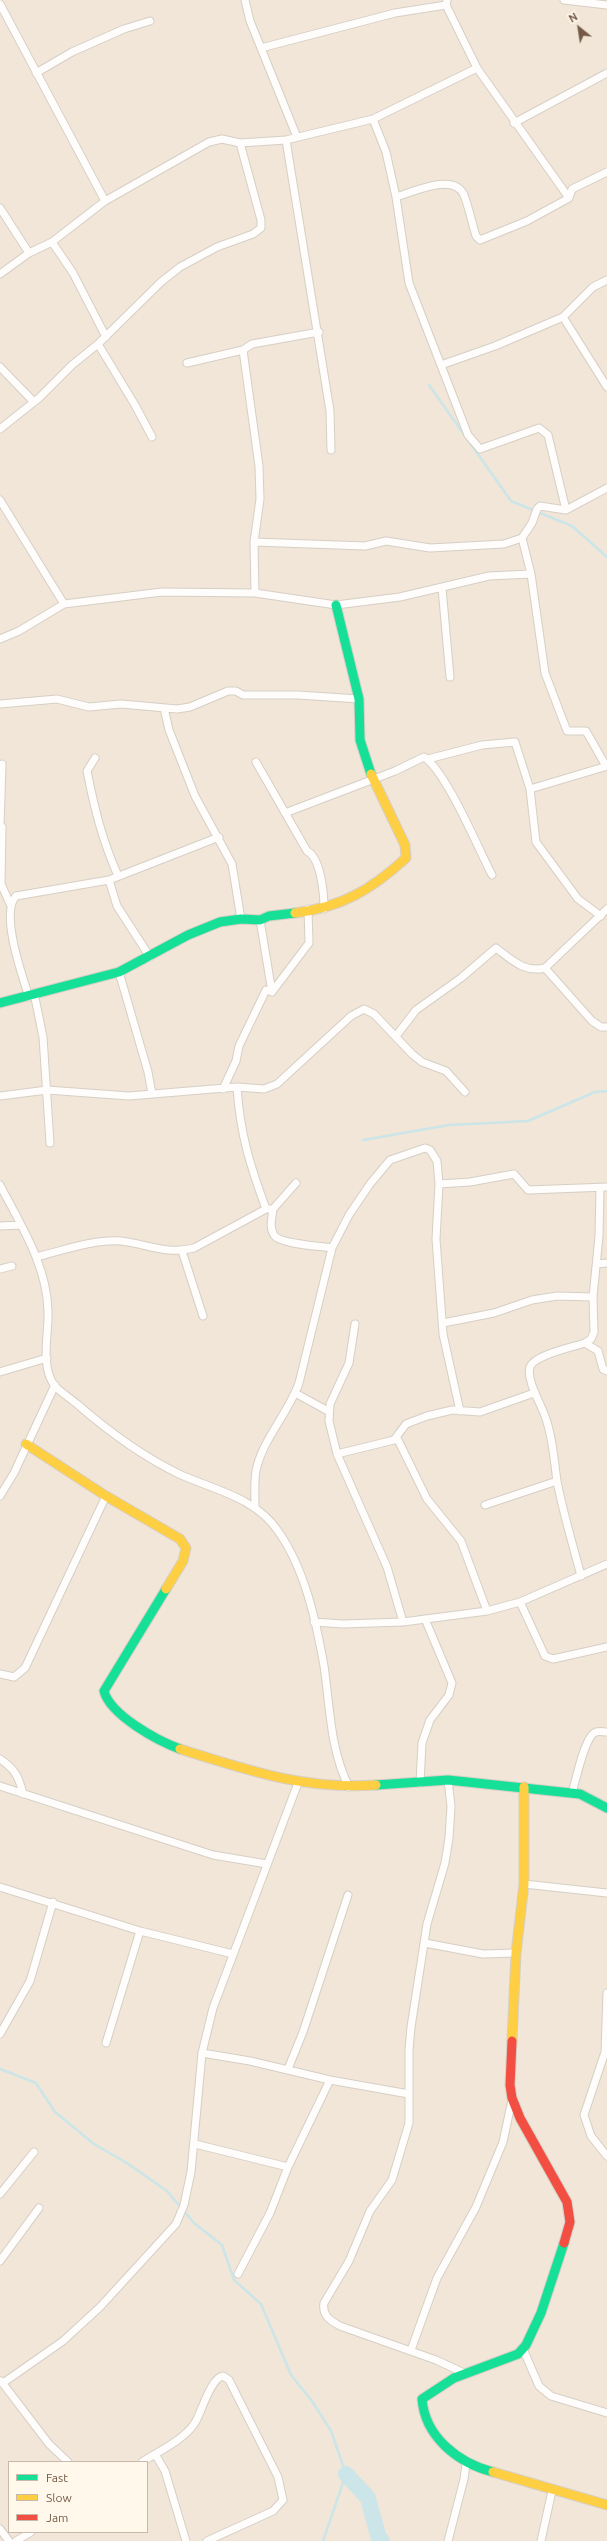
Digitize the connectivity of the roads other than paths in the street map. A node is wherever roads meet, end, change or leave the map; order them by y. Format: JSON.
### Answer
{"nodes":[{"id":1,"x":245,"y":0,"type":"edge"},
{"id":2,"x":564,"y":0,"type":"edge"},
{"id":3,"x":446,"y":3,"type":"edge"},
{"id":4,"x":0,"y":4,"type":"edge"},
{"id":5,"x":607,"y":5,"type":"edge"},
{"id":6,"x":150,"y":21,"type":"dead end"},
{"id":7,"x":261,"y":48,"type":"junction"},
{"id":8,"x":477,"y":68,"type":"junction"},
{"id":9,"x":36,"y":72,"type":"junction"},
{"id":10,"x":607,"y":73,"type":"edge"},
{"id":11,"x":373,"y":118,"type":"junction"},
{"id":12,"x":514,"y":123,"type":"junction"},
{"id":13,"x":297,"y":137,"type":"junction"},
{"id":14,"x":286,"y":140,"type":"junction"},
{"id":15,"x":240,"y":142,"type":"junction"},
{"id":16,"x":607,"y":172,"type":"edge"},
{"id":17,"x":396,"y":197,"type":"junction"},
{"id":18,"x":568,"y":198,"type":"junction"},
{"id":19,"x":105,"y":202,"type":"junction"},
{"id":20,"x":0,"y":208,"type":"edge"},
{"id":21,"x":52,"y":242,"type":"junction"},
{"id":22,"x":30,"y":254,"type":"junction"},
{"id":23,"x":0,"y":274,"type":"edge"},
{"id":24,"x":607,"y":280,"type":"edge"},
{"id":25,"x":563,"y":317,"type":"junction"},
{"id":26,"x":319,"y":332,"type":"junction"},
{"id":27,"x":106,"y":337,"type":"junction"},
{"id":28,"x":98,"y":344,"type":"junction"},
{"id":29,"x":243,"y":350,"type":"junction"},
{"id":30,"x":187,"y":363,"type":"dead end"},
{"id":31,"x":441,"y":365,"type":"junction"},
{"id":32,"x":0,"y":367,"type":"edge"},
{"id":33,"x":607,"y":387,"type":"edge"},
{"id":34,"x":34,"y":402,"type":"junction"},
{"id":35,"x":0,"y":429,"type":"edge"},
{"id":36,"x":152,"y":438,"type":"dead end"},
{"id":37,"x":331,"y":450,"type":"dead end"},
{"id":38,"x":607,"y":488,"type":"edge"},
{"id":39,"x":0,"y":500,"type":"edge"},
{"id":40,"x":566,"y":510,"type":"junction"},
{"id":41,"x":522,"y":538,"type":"junction"},
{"id":42,"x":254,"y":542,"type":"junction"},
{"id":43,"x":531,"y":574,"type":"junction"},
{"id":44,"x":442,"y":588,"type":"junction"},
{"id":45,"x":255,"y":593,"type":"junction"},
{"id":46,"x":64,"y":604,"type":"junction"},
{"id":47,"x":336,"y":605,"type":"junction"},
{"id":48,"x":0,"y":639,"type":"edge"},
{"id":49,"x":450,"y":677,"type":"dead end"},
{"id":50,"x":359,"y":699,"type":"junction"},
{"id":51,"x":0,"y":704,"type":"edge"},
{"id":52,"x":164,"y":708,"type":"junction"},
{"id":53,"x":95,"y":758,"type":"dead end"},
{"id":54,"x":428,"y":759,"type":"junction"},
{"id":55,"x":256,"y":762,"type":"dead end"},
{"id":56,"x":2,"y":764,"type":"dead end"},
{"id":57,"x":606,"y":766,"type":"edge"},
{"id":58,"x":373,"y":779,"type":"junction"},
{"id":59,"x":530,"y":790,"type":"junction"},
{"id":60,"x":285,"y":813,"type":"junction"},
{"id":61,"x":1,"y":827,"type":"edge"},
{"id":62,"x":219,"y":837,"type":"junction"},
{"id":63,"x":492,"y":875,"type":"dead end"},
{"id":64,"x":118,"y":876,"type":"junction"},
{"id":65,"x":109,"y":880,"type":"junction"},
{"id":66,"x":10,"y":904,"type":"junction"},
{"id":67,"x":324,"y":909,"type":"junction"},
{"id":68,"x":308,"y":910,"type":"junction"},
{"id":69,"x":607,"y":910,"type":"edge"},
{"id":70,"x":601,"y":916,"type":"junction"},
{"id":71,"x":241,"y":919,"type":"junction"},
{"id":72,"x":260,"y":920,"type":"junction"},
{"id":73,"x":150,"y":957,"type":"junction"},
{"id":74,"x":545,"y":968,"type":"junction"},
{"id":75,"x":119,"y":972,"type":"junction"},
{"id":76,"x":272,"y":992,"type":"junction"},
{"id":77,"x":31,"y":995,"type":"junction"},
{"id":78,"x":0,"y":1004,"type":"edge"},
{"id":79,"x":607,"y":1027,"type":"edge"},
{"id":80,"x":396,"y":1036,"type":"junction"},
{"id":81,"x":237,"y":1087,"type":"junction"},
{"id":82,"x":223,"y":1089,"type":"junction"},
{"id":83,"x":47,"y":1090,"type":"junction"},
{"id":84,"x":465,"y":1092,"type":"dead end"},
{"id":85,"x":152,"y":1094,"type":"junction"},
{"id":86,"x":0,"y":1096,"type":"edge"},
{"id":87,"x":50,"y":1143,"type":"dead end"},
{"id":88,"x":296,"y":1183,"type":"dead end"},
{"id":89,"x":439,"y":1184,"type":"junction"},
{"id":90,"x":0,"y":1185,"type":"edge"},
{"id":91,"x":604,"y":1188,"type":"edge"},
{"id":92,"x":269,"y":1209,"type":"junction"},
{"id":93,"x":21,"y":1225,"type":"junction"},
{"id":94,"x":0,"y":1226,"type":"edge"},
{"id":95,"x":332,"y":1248,"type":"junction"},
{"id":96,"x":182,"y":1251,"type":"junction"},
{"id":97,"x":36,"y":1257,"type":"junction"},
{"id":98,"x":607,"y":1263,"type":"edge"},
{"id":99,"x":597,"y":1264,"type":"junction"},
{"id":100,"x":12,"y":1266,"type":"dead end"},
{"id":101,"x":0,"y":1269,"type":"edge"},
{"id":102,"x":593,"y":1297,"type":"junction"},
{"id":103,"x":203,"y":1316,"type":"dead end"},
{"id":104,"x":443,"y":1323,"type":"junction"},
{"id":105,"x":355,"y":1324,"type":"dead end"},
{"id":106,"x":585,"y":1343,"type":"junction"},
{"id":107,"x":47,"y":1358,"type":"junction"},
{"id":108,"x":607,"y":1371,"type":"edge"},
{"id":109,"x":0,"y":1372,"type":"edge"},
{"id":110,"x":55,"y":1385,"type":"junction"},
{"id":111,"x":296,"y":1393,"type":"junction"},
{"id":112,"x":534,"y":1393,"type":"junction"},
{"id":113,"x":460,"y":1411,"type":"junction"},
{"id":114,"x":328,"y":1412,"type":"junction"},
{"id":115,"x":396,"y":1438,"type":"junction"},
{"id":116,"x":26,"y":1444,"type":"junction"},
{"id":117,"x":337,"y":1454,"type":"junction"},
{"id":118,"x":557,"y":1481,"type":"junction"},
{"id":119,"x":0,"y":1496,"type":"edge"},
{"id":120,"x":106,"y":1496,"type":"junction"},
{"id":121,"x":485,"y":1505,"type":"dead end"},
{"id":122,"x":255,"y":1508,"type":"junction"},
{"id":123,"x":607,"y":1564,"type":"edge"},
{"id":124,"x":581,"y":1576,"type":"junction"},
{"id":125,"x":520,"y":1602,"type":"junction"},
{"id":126,"x":487,"y":1611,"type":"junction"},
{"id":127,"x":425,"y":1619,"type":"junction"},
{"id":128,"x":314,"y":1622,"type":"junction"},
{"id":129,"x":403,"y":1622,"type":"junction"},
{"id":130,"x":607,"y":1647,"type":"edge"},
{"id":131,"x":0,"y":1676,"type":"edge"},
{"id":132,"x":607,"y":1732,"type":"edge"},
{"id":133,"x":0,"y":1759,"type":"edge"},
{"id":134,"x":448,"y":1780,"type":"junction"},
{"id":135,"x":298,"y":1783,"type":"junction"},
{"id":136,"x":420,"y":1783,"type":"junction"},
{"id":137,"x":0,"y":1786,"type":"edge"},
{"id":138,"x":349,"y":1787,"type":"junction"},
{"id":139,"x":524,"y":1787,"type":"junction"},
{"id":140,"x":572,"y":1793,"type":"junction"},
{"id":141,"x":23,"y":1794,"type":"junction"},
{"id":142,"x":607,"y":1808,"type":"edge"},
{"id":143,"x":266,"y":1864,"type":"junction"},
{"id":144,"x":524,"y":1884,"type":"junction"},
{"id":145,"x":0,"y":1887,"type":"edge"},
{"id":146,"x":607,"y":1893,"type":"edge"},
{"id":147,"x":348,"y":1895,"type":"dead end"},
{"id":148,"x":53,"y":1902,"type":"junction"},
{"id":149,"x":140,"y":1930,"type":"junction"},
{"id":150,"x":425,"y":1943,"type":"junction"},
{"id":151,"x":516,"y":1953,"type":"junction"},
{"id":152,"x":233,"y":1954,"type":"junction"},
{"id":153,"x":607,"y":1995,"type":"edge"},
{"id":154,"x":0,"y":2034,"type":"edge"},
{"id":155,"x":106,"y":2043,"type":"dead end"},
{"id":156,"x":202,"y":2053,"type":"junction"},
{"id":157,"x":288,"y":2069,"type":"junction"},
{"id":158,"x":330,"y":2080,"type":"junction"},
{"id":159,"x":409,"y":2094,"type":"junction"},
{"id":160,"x":512,"y":2098,"type":"junction"},
{"id":161,"x":195,"y":2144,"type":"junction"},
{"id":162,"x":34,"y":2152,"type":"dead end"},
{"id":163,"x":607,"y":2156,"type":"edge"},
{"id":164,"x":288,"y":2166,"type":"junction"},
{"id":165,"x":0,"y":2194,"type":"edge"},
{"id":166,"x":39,"y":2208,"type":"dead end"},
{"id":167,"x":0,"y":2261,"type":"edge"},
{"id":168,"x":238,"y":2274,"type":"dead end"},
{"id":169,"x":523,"y":2349,"type":"junction"},
{"id":170,"x":411,"y":2350,"type":"junction"},
{"id":171,"x":464,"y":2373,"type":"junction"},
{"id":172,"x":1,"y":2381,"type":"edge"},
{"id":173,"x":607,"y":2413,"type":"edge"},
{"id":174,"x":155,"y":2454,"type":"junction"},
{"id":175,"x":67,"y":2461,"type":"edge"},
{"id":176,"x":144,"y":2461,"type":"edge"},
{"id":177,"x":466,"y":2464,"type":"junction"},
{"id":178,"x":552,"y":2491,"type":"junction"},
{"id":179,"x":607,"y":2505,"type":"edge"},
{"id":180,"x":0,"y":2529,"type":"edge"},
{"id":181,"x":28,"y":2533,"type":"edge"},
{"id":182,"x":9,"y":2541,"type":"edge"},
{"id":183,"x":16,"y":2541,"type":"edge"},
{"id":184,"x":186,"y":2541,"type":"edge"},
{"id":185,"x":207,"y":2541,"type":"edge"},
{"id":186,"x":448,"y":2541,"type":"edge"},
{"id":187,"x":541,"y":2541,"type":"edge"}],
"edges":[{"from":1,"to":7,"type":"street"},
{"from":2,"to":5,"type":"street"},
{"from":3,"to":7,"type":"street"},
{"from":3,"to":8,"type":"street"},
{"from":4,"to":9,"type":"street"},
{"from":6,"to":9,"type":"street"},
{"from":7,"to":13,"type":"street"},
{"from":8,"to":11,"type":"street"},
{"from":8,"to":12,"type":"street"},
{"from":9,"to":19,"type":"street"},
{"from":10,"to":12,"type":"street"},
{"from":11,"to":13,"type":"street"},
{"from":11,"to":17,"type":"street"},
{"from":12,"to":18,"type":"street"},
{"from":13,"to":14,"type":"street"},
{"from":14,"to":15,"type":"street"},
{"from":14,"to":26,"type":"street"},
{"from":15,"to":19,"type":"street"},
{"from":15,"to":27,"type":"street"},
{"from":16,"to":18,"type":"street"},
{"from":17,"to":18,"type":"street"},
{"from":17,"to":31,"type":"street"},
{"from":19,"to":21,"type":"street"},
{"from":20,"to":22,"type":"street"},
{"from":21,"to":22,"type":"street"},
{"from":21,"to":27,"type":"street"},
{"from":22,"to":23,"type":"street"},
{"from":24,"to":25,"type":"street"},
{"from":25,"to":31,"type":"street"},
{"from":25,"to":33,"type":"street"},
{"from":26,"to":29,"type":"street"},
{"from":26,"to":37,"type":"street"},
{"from":27,"to":28,"type":"street"},
{"from":28,"to":34,"type":"street"},
{"from":28,"to":36,"type":"street"},
{"from":29,"to":30,"type":"street"},
{"from":29,"to":42,"type":"street"},
{"from":31,"to":40,"type":"street"},
{"from":32,"to":34,"type":"street"},
{"from":34,"to":35,"type":"street"},
{"from":38,"to":40,"type":"street"},
{"from":39,"to":46,"type":"street"},
{"from":40,"to":41,"type":"street"},
{"from":41,"to":42,"type":"street"},
{"from":41,"to":43,"type":"street"},
{"from":42,"to":45,"type":"street"},
{"from":43,"to":44,"type":"street"},
{"from":43,"to":57,"type":"street"},
{"from":44,"to":47,"type":"street"},
{"from":44,"to":49,"type":"street"},
{"from":45,"to":46,"type":"street"},
{"from":45,"to":47,"type":"street"},
{"from":46,"to":48,"type":"street"},
{"from":47,"to":50,"type":"street"},
{"from":50,"to":52,"type":"street"},
{"from":50,"to":58,"type":"street"},
{"from":51,"to":52,"type":"street"},
{"from":52,"to":62,"type":"street"},
{"from":53,"to":64,"type":"street"},
{"from":54,"to":58,"type":"street"},
{"from":54,"to":59,"type":"street"},
{"from":54,"to":63,"type":"street"},
{"from":55,"to":60,"type":"street"},
{"from":56,"to":61,"type":"street"},
{"from":57,"to":59,"type":"street"},
{"from":58,"to":60,"type":"street"},
{"from":58,"to":67,"type":"street"},
{"from":59,"to":70,"type":"street"},
{"from":60,"to":67,"type":"street"},
{"from":61,"to":66,"type":"street"},
{"from":62,"to":64,"type":"street"},
{"from":62,"to":71,"type":"street"},
{"from":64,"to":65,"type":"street"},
{"from":65,"to":66,"type":"street"},
{"from":65,"to":73,"type":"street"},
{"from":66,"to":77,"type":"street"},
{"from":67,"to":68,"type":"street"},
{"from":68,"to":72,"type":"street"},
{"from":68,"to":76,"type":"street"},
{"from":69,"to":70,"type":"street"},
{"from":70,"to":74,"type":"street"},
{"from":71,"to":72,"type":"street"},
{"from":71,"to":73,"type":"street"},
{"from":72,"to":76,"type":"street"},
{"from":73,"to":75,"type":"street"},
{"from":74,"to":79,"type":"street"},
{"from":74,"to":80,"type":"street"},
{"from":75,"to":77,"type":"street"},
{"from":75,"to":85,"type":"street"},
{"from":76,"to":82,"type":"street"},
{"from":77,"to":78,"type":"street"},
{"from":77,"to":83,"type":"street"},
{"from":80,"to":81,"type":"street"},
{"from":80,"to":84,"type":"street"},
{"from":81,"to":82,"type":"street"},
{"from":81,"to":92,"type":"street"},
{"from":82,"to":85,"type":"street"},
{"from":83,"to":85,"type":"street"},
{"from":83,"to":86,"type":"street"},
{"from":83,"to":87,"type":"street"},
{"from":88,"to":92,"type":"street"},
{"from":89,"to":91,"type":"street"},
{"from":89,"to":95,"type":"street"},
{"from":89,"to":104,"type":"street"},
{"from":90,"to":93,"type":"street"},
{"from":91,"to":99,"type":"street"},
{"from":92,"to":95,"type":"street"},
{"from":92,"to":96,"type":"street"},
{"from":93,"to":94,"type":"street"},
{"from":93,"to":97,"type":"street"},
{"from":95,"to":111,"type":"street"},
{"from":96,"to":97,"type":"street"},
{"from":96,"to":103,"type":"street"},
{"from":97,"to":107,"type":"street"},
{"from":98,"to":99,"type":"street"},
{"from":99,"to":102,"type":"street"},
{"from":100,"to":101,"type":"street"},
{"from":102,"to":104,"type":"street"},
{"from":102,"to":106,"type":"street"},
{"from":104,"to":113,"type":"street"},
{"from":105,"to":114,"type":"street"},
{"from":106,"to":108,"type":"street"},
{"from":106,"to":112,"type":"street"},
{"from":107,"to":109,"type":"street"},
{"from":107,"to":110,"type":"street"},
{"from":110,"to":116,"type":"street"},
{"from":110,"to":122,"type":"street"},
{"from":111,"to":114,"type":"street"},
{"from":111,"to":122,"type":"street"},
{"from":112,"to":113,"type":"street"},
{"from":112,"to":118,"type":"street"},
{"from":113,"to":115,"type":"street"},
{"from":114,"to":117,"type":"street"},
{"from":115,"to":117,"type":"street"},
{"from":115,"to":126,"type":"street"},
{"from":116,"to":119,"type":"street"},
{"from":116,"to":120,"type":"street"},
{"from":117,"to":129,"type":"street"},
{"from":118,"to":121,"type":"street"},
{"from":118,"to":124,"type":"street"},
{"from":120,"to":131,"type":"street"},
{"from":120,"to":135,"type":"street"},
{"from":122,"to":128,"type":"street"},
{"from":123,"to":124,"type":"street"},
{"from":124,"to":125,"type":"street"},
{"from":125,"to":126,"type":"street"},
{"from":125,"to":130,"type":"street"},
{"from":126,"to":127,"type":"street"},
{"from":127,"to":129,"type":"street"},
{"from":127,"to":136,"type":"street"},
{"from":128,"to":129,"type":"street"},
{"from":128,"to":138,"type":"street"},
{"from":132,"to":140,"type":"street"},
{"from":133,"to":141,"type":"street"},
{"from":134,"to":136,"type":"street"},
{"from":134,"to":139,"type":"street"},
{"from":134,"to":150,"type":"street"},
{"from":135,"to":138,"type":"street"},
{"from":135,"to":143,"type":"street"},
{"from":136,"to":138,"type":"street"},
{"from":137,"to":141,"type":"street"},
{"from":139,"to":140,"type":"street"},
{"from":139,"to":144,"type":"street"},
{"from":140,"to":142,"type":"street"},
{"from":141,"to":143,"type":"street"},
{"from":143,"to":152,"type":"street"},
{"from":144,"to":146,"type":"street"},
{"from":144,"to":151,"type":"street"},
{"from":145,"to":148,"type":"street"},
{"from":147,"to":157,"type":"street"},
{"from":148,"to":149,"type":"street"},
{"from":148,"to":154,"type":"street"},
{"from":149,"to":152,"type":"street"},
{"from":149,"to":155,"type":"street"},
{"from":150,"to":151,"type":"street"},
{"from":150,"to":159,"type":"street"},
{"from":151,"to":160,"type":"street"},
{"from":152,"to":156,"type":"street"},
{"from":153,"to":163,"type":"street"},
{"from":156,"to":157,"type":"street"},
{"from":156,"to":161,"type":"street"},
{"from":157,"to":158,"type":"street"},
{"from":158,"to":159,"type":"street"},
{"from":158,"to":164,"type":"street"},
{"from":159,"to":170,"type":"street"},
{"from":160,"to":169,"type":"street"},
{"from":160,"to":170,"type":"street"},
{"from":161,"to":164,"type":"street"},
{"from":161,"to":172,"type":"street"},
{"from":162,"to":165,"type":"street"},
{"from":164,"to":168,"type":"street"},
{"from":166,"to":167,"type":"street"},
{"from":169,"to":171,"type":"street"},
{"from":169,"to":173,"type":"street"},
{"from":170,"to":171,"type":"street"},
{"from":171,"to":177,"type":"street"},
{"from":172,"to":175,"type":"street"},
{"from":174,"to":176,"type":"street"},
{"from":174,"to":184,"type":"street"},
{"from":174,"to":185,"type":"street"},
{"from":177,"to":178,"type":"street"},
{"from":177,"to":186,"type":"street"},
{"from":178,"to":179,"type":"street"},
{"from":178,"to":187,"type":"street"},
{"from":180,"to":182,"type":"street"},
{"from":181,"to":183,"type":"street"}]}
